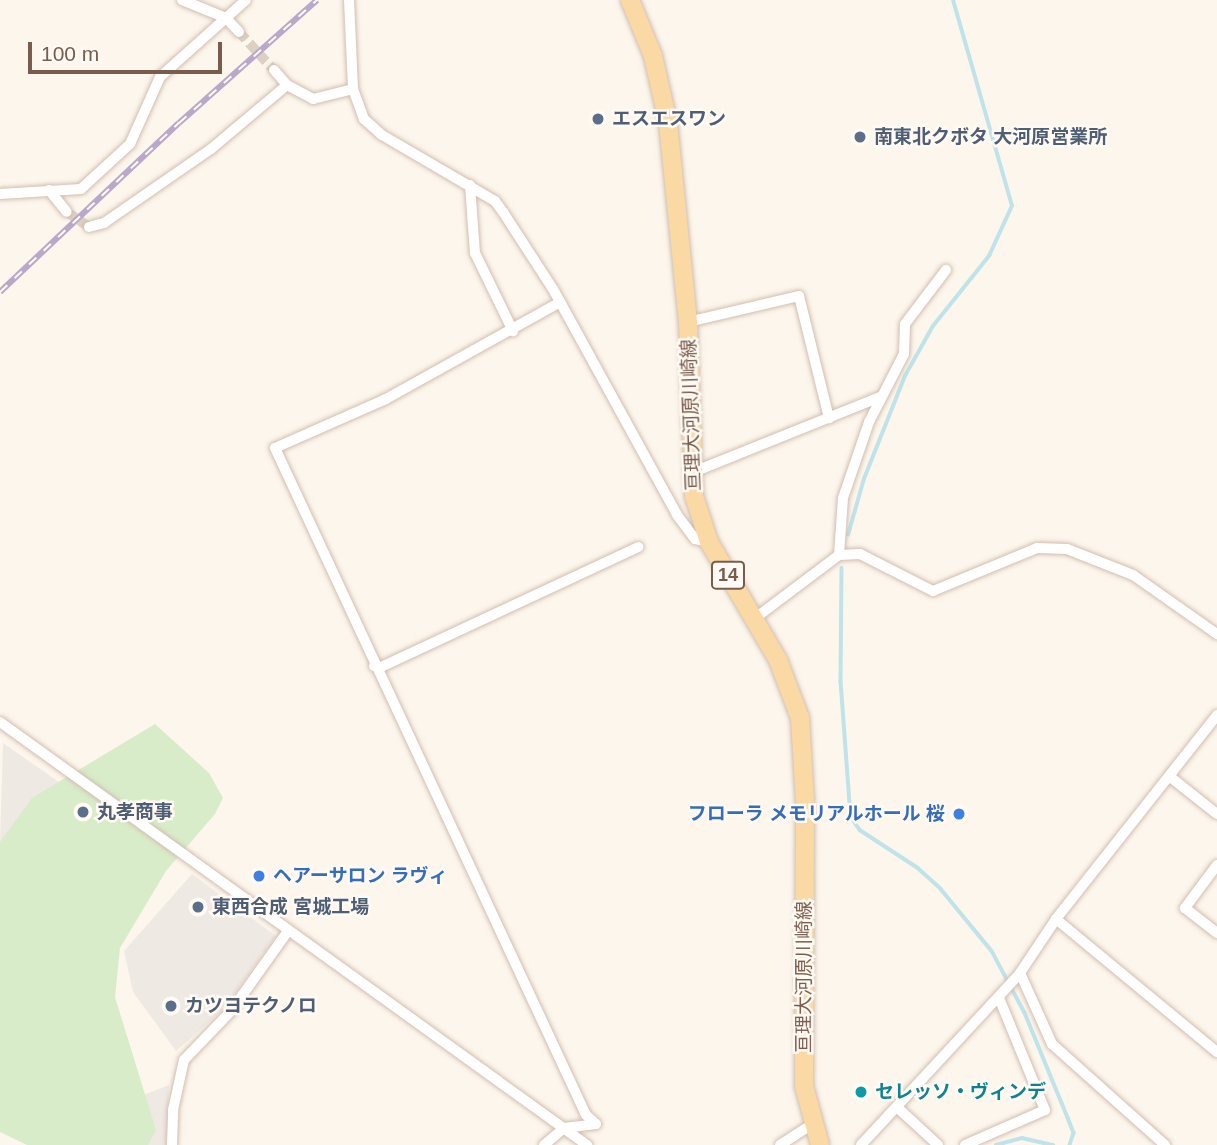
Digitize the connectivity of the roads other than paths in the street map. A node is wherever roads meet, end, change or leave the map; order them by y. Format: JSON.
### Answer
{"nodes":[{"id":1,"x":182,"y":0,"type":"edge"},
{"id":2,"x":246,"y":0,"type":"edge"},
{"id":3,"x":349,"y":0,"type":"edge"},
{"id":4,"x":630,"y":0,"type":"edge"},
{"id":5,"x":226,"y":18,"type":"junction"},
{"id":6,"x":239,"y":32,"type":"tunnel mouth"},
{"id":7,"x":274,"y":70,"type":"tunnel mouth"},
{"id":8,"x":287,"y":85,"type":"junction"},
{"id":9,"x":353,"y":89,"type":"junction"},
{"id":10,"x":470,"y":185,"type":"junction"},
{"id":11,"x":49,"y":190,"type":"junction"},
{"id":12,"x":0,"y":194,"type":"edge"},
{"id":13,"x":67,"y":212,"type":"tunnel mouth"},
{"id":14,"x":89,"y":227,"type":"dead end"},
{"id":15,"x":946,"y":270,"type":"dead end"},
{"id":16,"x":559,"y":302,"type":"junction"},
{"id":17,"x":688,"y":322,"type":"junction"},
{"id":18,"x":513,"y":331,"type":"junction"},
{"id":19,"x":880,"y":397,"type":"junction"},
{"id":20,"x":829,"y":418,"type":"junction"},
{"id":21,"x":690,"y":473,"type":"junction"},
{"id":22,"x":709,"y":542,"type":"junction"},
{"id":23,"x":638,"y":547,"type":"dead end"},
{"id":24,"x":839,"y":555,"type":"junction"},
{"id":25,"x":754,"y":619,"type":"junction"},
{"id":26,"x":1217,"y":634,"type":"edge"},
{"id":27,"x":374,"y":666,"type":"junction"},
{"id":28,"x":1217,"y":715,"type":"edge"},
{"id":29,"x":0,"y":722,"type":"edge"},
{"id":30,"x":1169,"y":776,"type":"junction"},
{"id":31,"x":1217,"y":814,"type":"edge"},
{"id":32,"x":1217,"y":865,"type":"edge"},
{"id":33,"x":1056,"y":919,"type":"junction"},
{"id":34,"x":288,"y":931,"type":"junction"},
{"id":35,"x":1217,"y":933,"type":"edge"},
{"id":36,"x":1018,"y":976,"type":"junction"},
{"id":37,"x":1001,"y":995,"type":"junction"},
{"id":38,"x":1217,"y":1052,"type":"edge"},
{"id":39,"x":899,"y":1109,"type":"junction"},
{"id":40,"x":811,"y":1125,"type":"junction"},
{"id":41,"x":564,"y":1128,"type":"junction"},
{"id":42,"x":172,"y":1145,"type":"edge"},
{"id":43,"x":544,"y":1145,"type":"edge"},
{"id":44,"x":587,"y":1145,"type":"edge"},
{"id":45,"x":780,"y":1145,"type":"edge"},
{"id":46,"x":820,"y":1145,"type":"edge"},
{"id":47,"x":861,"y":1145,"type":"edge"},
{"id":48,"x":937,"y":1145,"type":"edge"},
{"id":49,"x":965,"y":1145,"type":"edge"},
{"id":50,"x":1165,"y":1145,"type":"edge"}],
"edges":[{"from":1,"to":5,"type":"street"},
{"from":2,"to":5,"type":"street"},
{"from":3,"to":9,"type":"street"},
{"from":4,"to":17,"type":"main road","name":"亘理大河原川崎線","number":"14"},
{"from":5,"to":6,"type":"street"},
{"from":5,"to":11,"type":"street"},
{"from":7,"to":8,"type":"street"},
{"from":8,"to":9,"type":"street"},
{"from":8,"to":14,"type":"street"},
{"from":9,"to":10,"type":"street"},
{"from":10,"to":16,"type":"street"},
{"from":10,"to":18,"type":"street"},
{"from":11,"to":12,"type":"street"},
{"from":11,"to":13,"type":"street"},
{"from":15,"to":19,"type":"street"},
{"from":16,"to":18,"type":"street"},
{"from":16,"to":22,"type":"street"},
{"from":17,"to":20,"type":"street"},
{"from":17,"to":21,"type":"main road","name":"亘理大河原川崎線","number":"14"},
{"from":18,"to":27,"type":"street"},
{"from":19,"to":20,"type":"street"},
{"from":19,"to":24,"type":"street"},
{"from":20,"to":21,"type":"street"},
{"from":21,"to":22,"type":"main road","name":"亘理大河原川崎線","number":"14"},
{"from":22,"to":25,"type":"main road","name":"亘理大河原川崎線","number":"14"},
{"from":23,"to":27,"type":"street"},
{"from":24,"to":25,"type":"street"},
{"from":24,"to":26,"type":"street"},
{"from":25,"to":40,"type":"main road","name":"亘理大河原川崎線","number":"14"},
{"from":27,"to":41,"type":"street"},
{"from":28,"to":30,"type":"street"},
{"from":29,"to":34,"type":"street"},
{"from":30,"to":31,"type":"street"},
{"from":30,"to":33,"type":"street"},
{"from":32,"to":35,"type":"street"},
{"from":33,"to":36,"type":"street"},
{"from":33,"to":38,"type":"street"},
{"from":34,"to":41,"type":"street"},
{"from":34,"to":42,"type":"street"},
{"from":36,"to":37,"type":"street"},
{"from":36,"to":50,"type":"street"},
{"from":37,"to":39,"type":"street"},
{"from":37,"to":49,"type":"street"},
{"from":39,"to":47,"type":"street"},
{"from":39,"to":48,"type":"street"},
{"from":40,"to":45,"type":"street"},
{"from":40,"to":46,"type":"main road","name":"亘理大河原川崎線","number":"14"},
{"from":41,"to":43,"type":"street"},
{"from":41,"to":44,"type":"street"}]}
